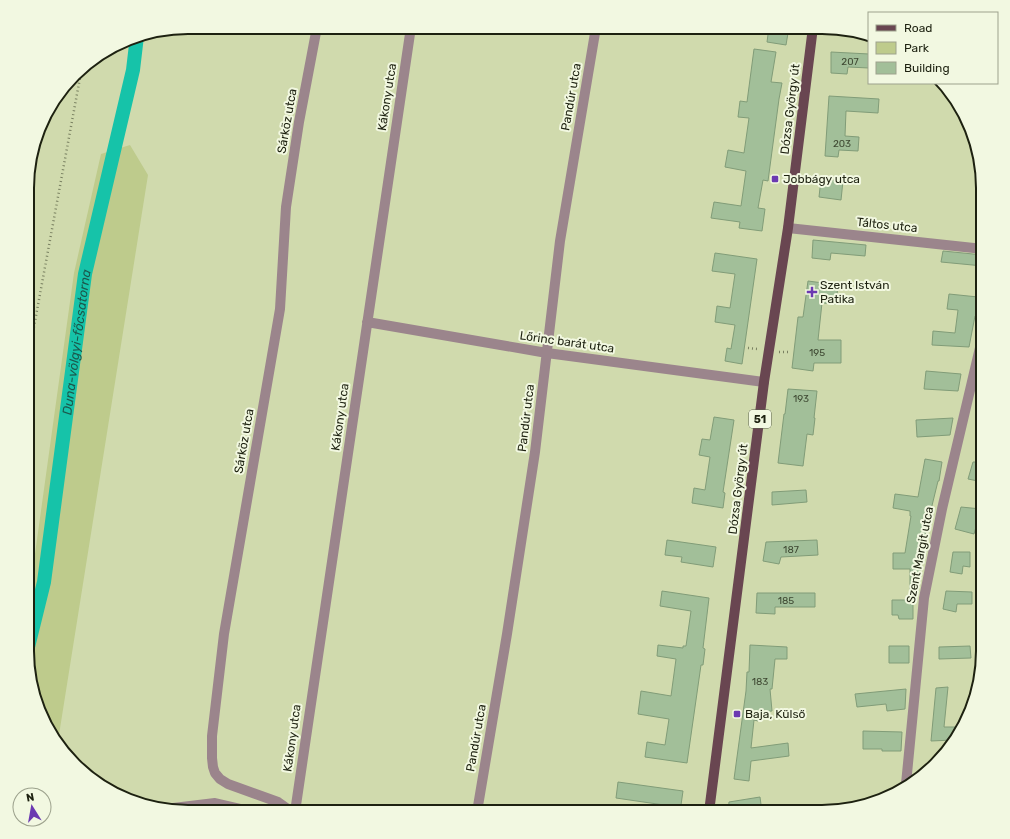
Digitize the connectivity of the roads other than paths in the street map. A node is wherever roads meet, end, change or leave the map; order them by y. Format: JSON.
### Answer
{"nodes":[{"id":1,"x":316,"y":34,"type":"edge"},
{"id":2,"x":410,"y":34,"type":"edge"},
{"id":3,"x":595,"y":34,"type":"edge"},
{"id":4,"x":812,"y":34,"type":"edge"},
{"id":5,"x":788,"y":228,"type":"junction"},
{"id":6,"x":976,"y":248,"type":"edge"},
{"id":7,"x":367,"y":322,"type":"junction"},
{"id":8,"x":547,"y":353,"type":"junction"},
{"id":9,"x":976,"y":365,"type":"edge"},
{"id":10,"x":764,"y":382,"type":"junction"},
{"id":11,"x":906,"y":779,"type":"edge"},
{"id":12,"x":198,"y":805,"type":"edge"},
{"id":13,"x":224,"y":805,"type":"edge"},
{"id":14,"x":282,"y":805,"type":"edge"},
{"id":15,"x":294,"y":805,"type":"edge"},
{"id":16,"x":478,"y":805,"type":"edge"},
{"id":17,"x":710,"y":805,"type":"edge"}],
"edges":[{"from":1,"to":14,"type":"street","name":"Sárköz utca"},
{"from":2,"to":7,"type":"street","name":"Kákony utca"},
{"from":3,"to":8,"type":"street","name":"Pandúr utca"},
{"from":4,"to":5,"type":"main road","name":"Dózsa György út","number":"51"},
{"from":5,"to":6,"type":"street","name":"Táltos utca"},
{"from":5,"to":10,"type":"main road","name":"Dózsa György út","number":"51"},
{"from":7,"to":8,"type":"street","name":"Lőrinc barát utca"},
{"from":7,"to":15,"type":"street","name":"Kákony utca"},
{"from":8,"to":10,"type":"street","name":"Lőrinc barát utca"},
{"from":8,"to":16,"type":"street","name":"Pandúr utca"},
{"from":9,"to":11,"type":"street","name":"Szent Margit utca"},
{"from":10,"to":17,"type":"main road","name":"Dózsa György út","number":"51"},
{"from":12,"to":13,"type":"street"}]}
